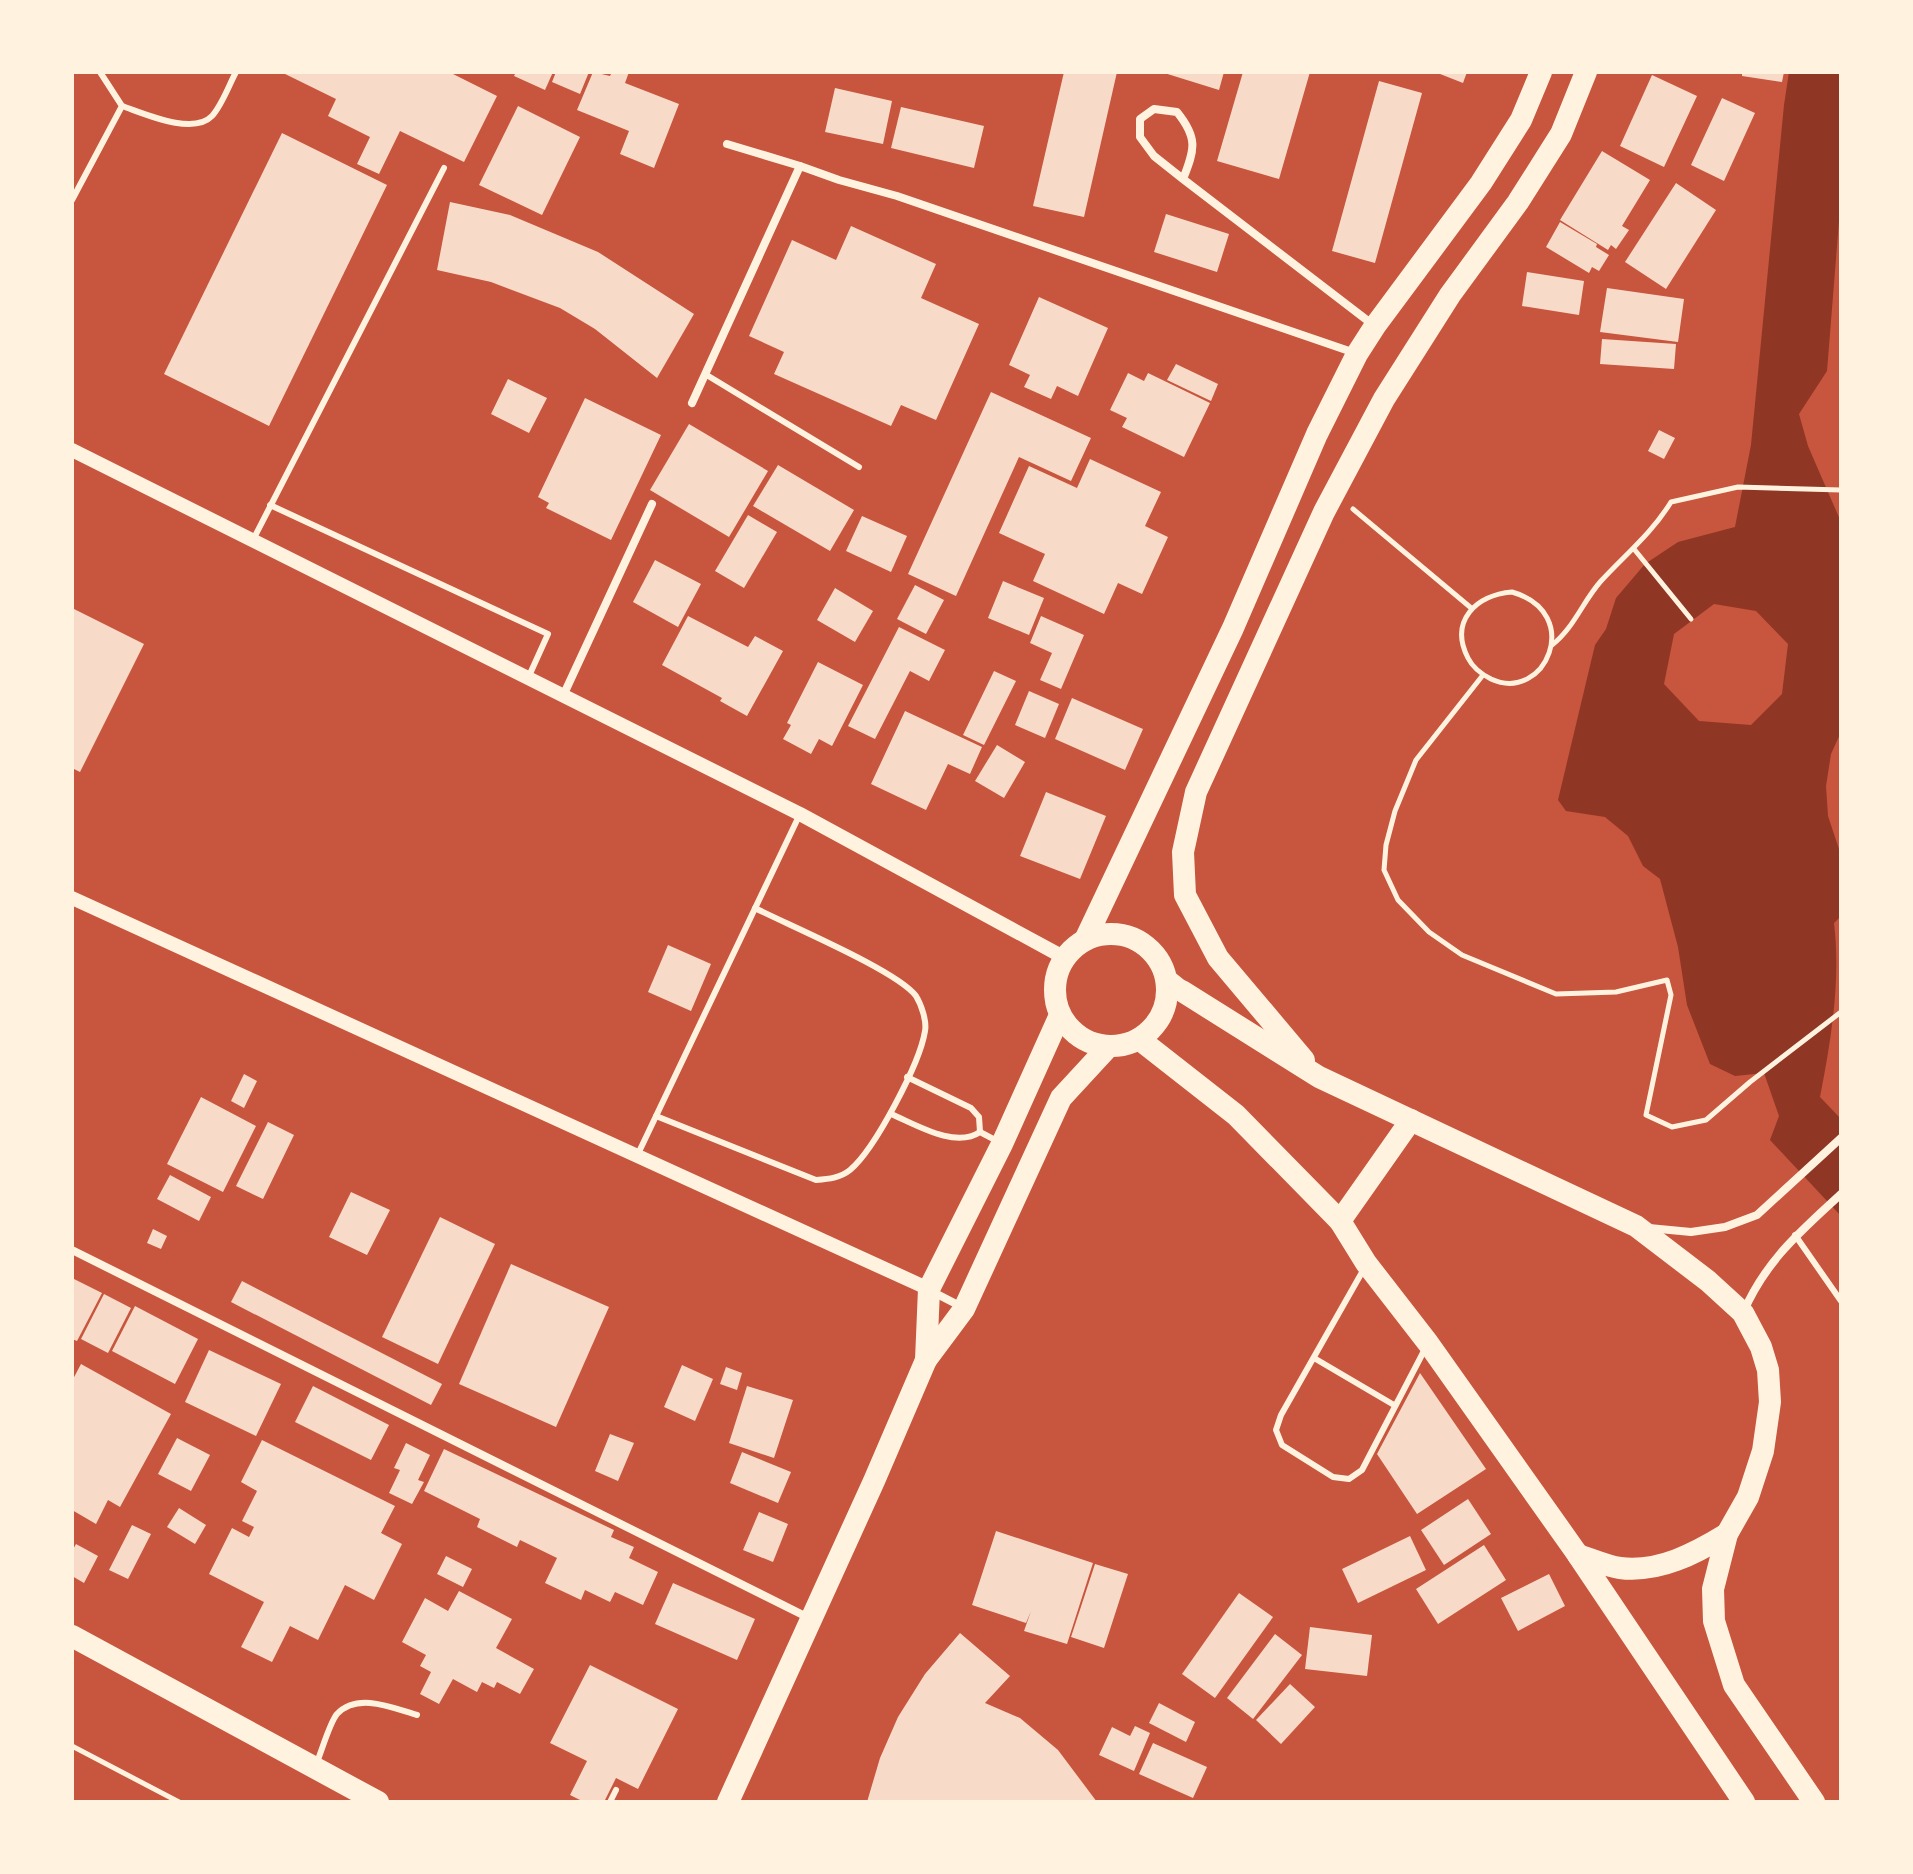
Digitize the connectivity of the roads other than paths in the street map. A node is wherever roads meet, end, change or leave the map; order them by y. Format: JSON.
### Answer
{"nodes":[{"id":1,"x":100,"y":72,"type":"edge"},
{"id":2,"x":236,"y":72,"type":"edge"},
{"id":3,"x":1541,"y":72,"type":"edge"},
{"id":4,"x":1586,"y":72,"type":"edge"},
{"id":5,"x":122,"y":106,"type":"junction"},
{"id":6,"x":727,"y":144,"type":"dead end"},
{"id":7,"x":800,"y":166,"type":"junction"},
{"id":8,"x":444,"y":168,"type":"dead end"},
{"id":9,"x":1183,"y":179,"type":"junction"},
{"id":10,"x":72,"y":200,"type":"edge"},
{"id":11,"x":1375,"y":326,"type":"junction"},
{"id":12,"x":1357,"y":354,"type":"junction"},
{"id":13,"x":705,"y":374,"type":"junction"},
{"id":14,"x":692,"y":403,"type":"dead end"},
{"id":15,"x":72,"y":450,"type":"edge"},
{"id":16,"x":859,"y":467,"type":"dead end"},
{"id":17,"x":652,"y":504,"type":"dead end"},
{"id":18,"x":270,"y":505,"type":"junction"},
{"id":19,"x":252,"y":542,"type":"junction"},
{"id":20,"x":528,"y":679,"type":"junction"},
{"id":21,"x":563,"y":696,"type":"junction"},
{"id":22,"x":800,"y":814,"type":"junction"},
{"id":23,"x":72,"y":898,"type":"edge"},
{"id":24,"x":755,"y":908,"type":"junction"},
{"id":25,"x":1085,"y":940,"type":"junction"},
{"id":26,"x":1065,"y":958,"type":"junction"},
{"id":27,"x":1175,"y":985,"type":"junction"},
{"id":28,"x":1060,"y":1015,"type":"junction"},
{"id":29,"x":1139,"y":1039,"type":"junction"},
{"id":30,"x":1109,"y":1046,"type":"junction"},
{"id":31,"x":907,"y":1077,"type":"junction"},
{"id":32,"x":1319,"y":1077,"type":"junction"},
{"id":33,"x":891,"y":1114,"type":"junction"},
{"id":34,"x":656,"y":1116,"type":"junction"},
{"id":35,"x":1411,"y":1120,"type":"junction"},
{"id":36,"x":980,"y":1132,"type":"junction"},
{"id":37,"x":1841,"y":1138,"type":"edge"},
{"id":38,"x":1002,"y":1144,"type":"junction"},
{"id":39,"x":637,"y":1156,"type":"junction"},
{"id":40,"x":1841,"y":1194,"type":"edge"},
{"id":41,"x":1340,"y":1221,"type":"junction"},
{"id":42,"x":1636,"y":1226,"type":"junction"},
{"id":43,"x":1795,"y":1235,"type":"junction"},
{"id":44,"x":72,"y":1250,"type":"edge"},
{"id":45,"x":1366,"y":1263,"type":"junction"},
{"id":46,"x":929,"y":1289,"type":"junction"},
{"id":47,"x":1841,"y":1301,"type":"edge"},
{"id":48,"x":964,"y":1309,"type":"junction"},
{"id":49,"x":1743,"y":1313,"type":"junction"},
{"id":50,"x":1428,"y":1343,"type":"junction"},
{"id":51,"x":1314,"y":1358,"type":"junction"},
{"id":52,"x":926,"y":1360,"type":"junction"},
{"id":53,"x":1394,"y":1405,"type":"junction"},
{"id":54,"x":1727,"y":1534,"type":"junction"},
{"id":55,"x":1578,"y":1555,"type":"junction"},
{"id":56,"x":811,"y":1619,"type":"junction"},
{"id":57,"x":72,"y":1636,"type":"edge"},
{"id":58,"x":417,"y":1715,"type":"dead end"},
{"id":59,"x":315,"y":1768,"type":"junction"},
{"id":60,"x":616,"y":1790,"type":"dead end"},
{"id":61,"x":378,"y":1802,"type":"edge"},
{"id":62,"x":610,"y":1802,"type":"edge"},
{"id":63,"x":728,"y":1802,"type":"edge"},
{"id":64,"x":1744,"y":1802,"type":"edge"},
{"id":65,"x":1814,"y":1802,"type":"edge"}],
"edges":[{"from":1,"to":5,"type":"lane"},
{"from":2,"to":5,"type":"lane"},
{"from":3,"to":11,"type":"highway"},
{"from":4,"to":32,"type":"highway"},
{"from":5,"to":10,"type":"lane"},
{"from":6,"to":7,"type":"street"},
{"from":7,"to":12,"type":"street"},
{"from":7,"to":13,"type":"street"},
{"from":8,"to":18,"type":"lane"},
{"from":9,"to":9,"type":"street"},
{"from":9,"to":11,"type":"street"},
{"from":11,"to":12,"type":"highway"},
{"from":12,"to":25,"type":"highway"},
{"from":13,"to":14,"type":"street"},
{"from":13,"to":16,"type":"lane"},
{"from":15,"to":19,"type":"street"},
{"from":17,"to":21,"type":"street"},
{"from":18,"to":19,"type":"lane"},
{"from":18,"to":20,"type":"lane"},
{"from":19,"to":20,"type":"street"},
{"from":20,"to":21,"type":"street"},
{"from":21,"to":22,"type":"street"},
{"from":22,"to":24,"type":"lane"},
{"from":22,"to":26,"type":"street"},
{"from":23,"to":39,"type":"street"},
{"from":24,"to":31,"type":"lane"},
{"from":24,"to":34,"type":"lane"},
{"from":25,"to":26,"type":"highway"},
{"from":25,"to":27,"type":"highway"},
{"from":26,"to":28,"type":"highway"},
{"from":27,"to":29,"type":"highway"},
{"from":27,"to":32,"type":"highway"},
{"from":28,"to":30,"type":"highway"},
{"from":28,"to":38,"type":"highway"},
{"from":29,"to":30,"type":"highway"},
{"from":29,"to":41,"type":"highway"},
{"from":30,"to":48,"type":"highway"},
{"from":31,"to":33,"type":"lane"},
{"from":31,"to":36,"type":"lane"},
{"from":32,"to":35,"type":"highway"},
{"from":33,"to":34,"type":"lane"},
{"from":33,"to":36,"type":"lane"},
{"from":34,"to":39,"type":"lane"},
{"from":35,"to":41,"type":"highway"},
{"from":35,"to":42,"type":"highway"},
{"from":36,"to":38,"type":"lane"},
{"from":37,"to":42,"type":"street"},
{"from":38,"to":46,"type":"highway"},
{"from":39,"to":46,"type":"street"},
{"from":40,"to":43,"type":"street"},
{"from":41,"to":45,"type":"highway"},
{"from":42,"to":49,"type":"highway"},
{"from":43,"to":47,"type":"lane"},
{"from":43,"to":49,"type":"street"},
{"from":44,"to":56,"type":"street"},
{"from":45,"to":50,"type":"highway"},
{"from":45,"to":51,"type":"lane"},
{"from":46,"to":48,"type":"street"},
{"from":46,"to":52,"type":"highway"},
{"from":48,"to":52,"type":"highway"},
{"from":49,"to":54,"type":"highway"},
{"from":50,"to":53,"type":"lane"},
{"from":50,"to":55,"type":"highway"},
{"from":51,"to":53,"type":"lane"},
{"from":51,"to":53,"type":"lane"},
{"from":52,"to":56,"type":"highway"},
{"from":54,"to":55,"type":"highway"},
{"from":54,"to":65,"type":"highway"},
{"from":55,"to":64,"type":"highway"},
{"from":56,"to":63,"type":"highway"},
{"from":57,"to":59,"type":"highway"},
{"from":58,"to":59,"type":"lane"},
{"from":59,"to":61,"type":"highway"},
{"from":60,"to":62,"type":"lane"}]}
